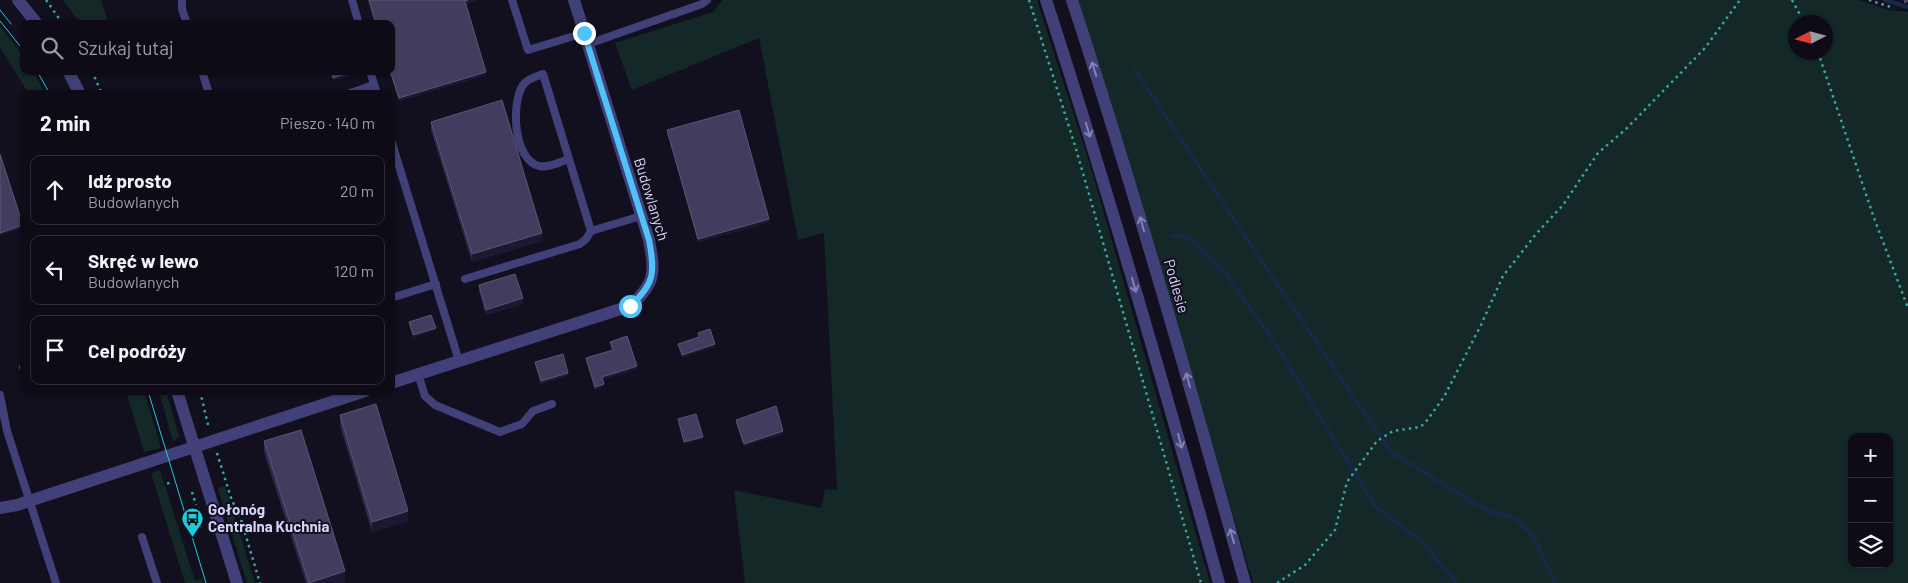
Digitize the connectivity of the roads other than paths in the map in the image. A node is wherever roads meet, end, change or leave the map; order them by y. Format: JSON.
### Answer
{"nodes":[{"id":1,"x":18,"y":0,"type":"edge"},
{"id":2,"x":182,"y":0,"type":"edge"},
{"id":3,"x":352,"y":0,"type":"edge"},
{"id":4,"x":512,"y":0,"type":"edge"},
{"id":5,"x":574,"y":0,"type":"edge"},
{"id":6,"x":708,"y":0,"type":"edge"},
{"id":7,"x":1046,"y":0,"type":"edge"},
{"id":8,"x":1072,"y":0,"type":"edge"},
{"id":9,"x":34,"y":20,"type":"edge"},
{"id":10,"x":186,"y":20,"type":"edge"},
{"id":11,"x":358,"y":20,"type":"edge"},
{"id":12,"x":586,"y":38,"type":"junction"},
{"id":13,"x":70,"y":75,"type":"edge"},
{"id":14,"x":203,"y":75,"type":"edge"},
{"id":15,"x":371,"y":75,"type":"edge"},
{"id":16,"x":374,"y":85,"type":"junction"},
{"id":17,"x":78,"y":90,"type":"edge"},
{"id":18,"x":208,"y":90,"type":"edge"},
{"id":19,"x":359,"y":90,"type":"edge"},
{"id":20,"x":376,"y":90,"type":"edge"},
{"id":21,"x":395,"y":153,"type":"edge"},
{"id":22,"x":569,"y":159,"type":"junction"},
{"id":23,"x":641,"y":216,"type":"junction"},
{"id":24,"x":591,"y":231,"type":"junction"},
{"id":25,"x":465,"y":279,"type":"dead end"},
{"id":26,"x":436,"y":284,"type":"junction"},
{"id":27,"x":395,"y":297,"type":"edge"},
{"id":28,"x":459,"y":361,"type":"junction"},
{"id":29,"x":418,"y":374,"type":"junction"},
{"id":30,"x":395,"y":381,"type":"edge"},
{"id":31,"x":0,"y":395,"type":"edge"},
{"id":32,"x":178,"y":395,"type":"edge"},
{"id":33,"x":352,"y":395,"type":"edge"},
{"id":34,"x":552,"y":404,"type":"dead end"},
{"id":35,"x":194,"y":446,"type":"junction"},
{"id":36,"x":31,"y":501,"type":"junction"},
{"id":37,"x":0,"y":508,"type":"edge"},
{"id":38,"x":142,"y":537,"type":"dead end"},
{"id":39,"x":56,"y":583,"type":"edge"},
{"id":40,"x":157,"y":583,"type":"edge"},
{"id":41,"x":236,"y":583,"type":"edge"},
{"id":42,"x":1219,"y":583,"type":"edge"},
{"id":43,"x":1245,"y":583,"type":"edge"}],
"edges":[{"from":1,"to":9,"type":"street"},
{"from":2,"to":10,"type":"lane"},
{"from":3,"to":11,"type":"lane"},
{"from":4,"to":12,"type":"lane"},
{"from":5,"to":12,"type":"street","name":"Budowlanych"},
{"from":6,"to":12,"type":"lane"},
{"from":7,"to":42,"type":"street","one_way":true},
{"from":43,"to":8,"type":"street","name":"Podlesie","one_way":true},
{"from":12,"to":23,"type":"street","name":"Budowlanych"},
{"from":13,"to":17,"type":"street"},
{"from":14,"to":18,"type":"lane"},
{"from":15,"to":16,"type":"lane"},
{"from":16,"to":19,"type":"lane"},
{"from":16,"to":20,"type":"lane"},
{"from":21,"to":26,"type":"lane"},
{"from":22,"to":22,"type":"lane"},
{"from":22,"to":24,"type":"lane"},
{"from":23,"to":24,"type":"lane"},
{"from":23,"to":28,"type":"street","name":"Budowlanych"},
{"from":24,"to":25,"type":"lane"},
{"from":26,"to":27,"type":"lane"},
{"from":26,"to":28,"type":"lane"},
{"from":28,"to":29,"type":"street","name":"Budowlanych"},
{"from":29,"to":30,"type":"street","name":"Budowlanych"},
{"from":29,"to":34,"type":"lane"},
{"from":31,"to":36,"type":"lane"},
{"from":32,"to":35,"type":"street"},
{"from":33,"to":35,"type":"street"},
{"from":35,"to":36,"type":"street"},
{"from":35,"to":41,"type":"street"},
{"from":36,"to":37,"type":"street"},
{"from":36,"to":39,"type":"lane"},
{"from":38,"to":40,"type":"lane"}]}
